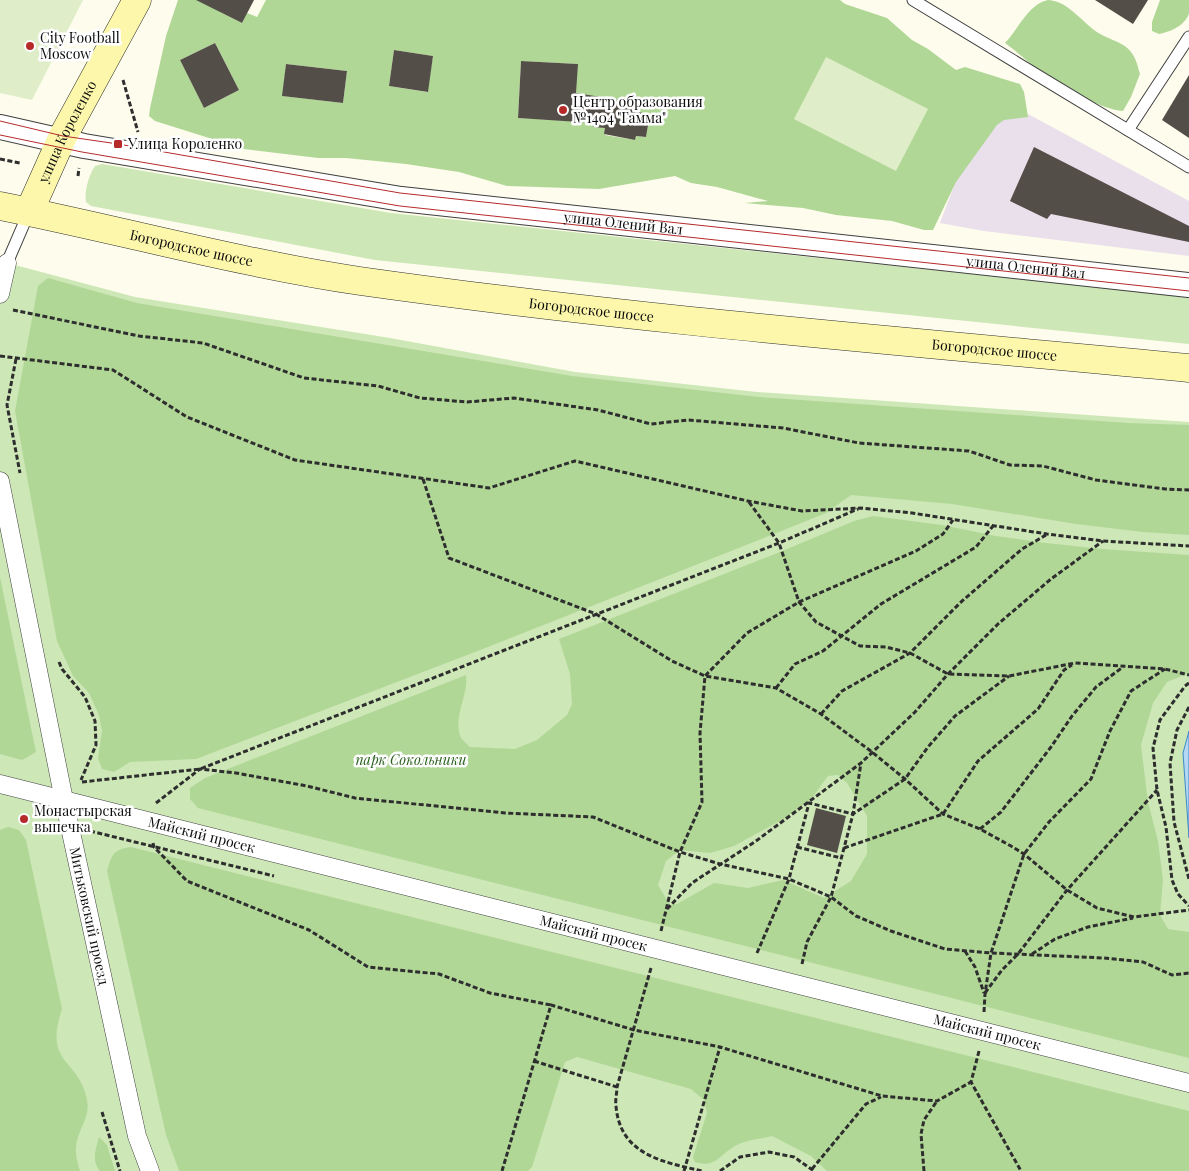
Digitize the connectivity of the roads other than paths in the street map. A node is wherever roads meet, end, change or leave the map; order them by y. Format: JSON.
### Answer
{"nodes":[{"id":1,"x":138,"y":0,"type":"edge"},
{"id":2,"x":914,"y":0,"type":"edge"},
{"id":3,"x":1189,"y":37,"type":"edge"},
{"id":4,"x":0,"y":128,"type":"edge"},
{"id":5,"x":1128,"y":130,"type":"junction"},
{"id":6,"x":60,"y":142,"type":"junction"},
{"id":7,"x":1189,"y":167,"type":"edge"},
{"id":8,"x":0,"y":206,"type":"edge"},
{"id":9,"x":29,"y":212,"type":"junction"},
{"id":10,"x":7,"y":263,"type":"joint"},
{"id":11,"x":1189,"y":285,"type":"edge"},
{"id":12,"x":0,"y":294,"type":"edge"},
{"id":13,"x":1189,"y":368,"type":"edge"},
{"id":14,"x":0,"y":481,"type":"edge"},
{"id":15,"x":0,"y":784,"type":"edge"},
{"id":16,"x":64,"y":800,"type":"junction"},
{"id":17,"x":1189,"y":1083,"type":"edge"},
{"id":18,"x":150,"y":1171,"type":"edge"}],
"edges":[{"from":1,"to":6,"type":"main road","name":"улица Короленко"},
{"from":2,"to":5,"type":"lane"},
{"from":3,"to":5,"type":"lane"},
{"from":4,"to":6,"type":"street","name":"улица Олений Вал"},
{"from":5,"to":7,"type":"lane"},
{"from":6,"to":9,"type":"main road","name":"улица Короленко"},
{"from":6,"to":11,"type":"street","name":"улица Олений Вал"},
{"from":8,"to":9,"type":"main road","name":"Богородское шоссе"},
{"from":9,"to":10,"type":"lane"},
{"from":9,"to":13,"type":"main road","name":"Богородское шоссе"},
{"from":10,"to":12,"type":"street"},
{"from":14,"to":16,"type":"street","name":"Митьковский проезд"},
{"from":15,"to":16,"type":"street","name":"Майский просек"},
{"from":16,"to":17,"type":"street","name":"Майский просек"},
{"from":16,"to":18,"type":"street","name":"Митьковский проезд"}]}
